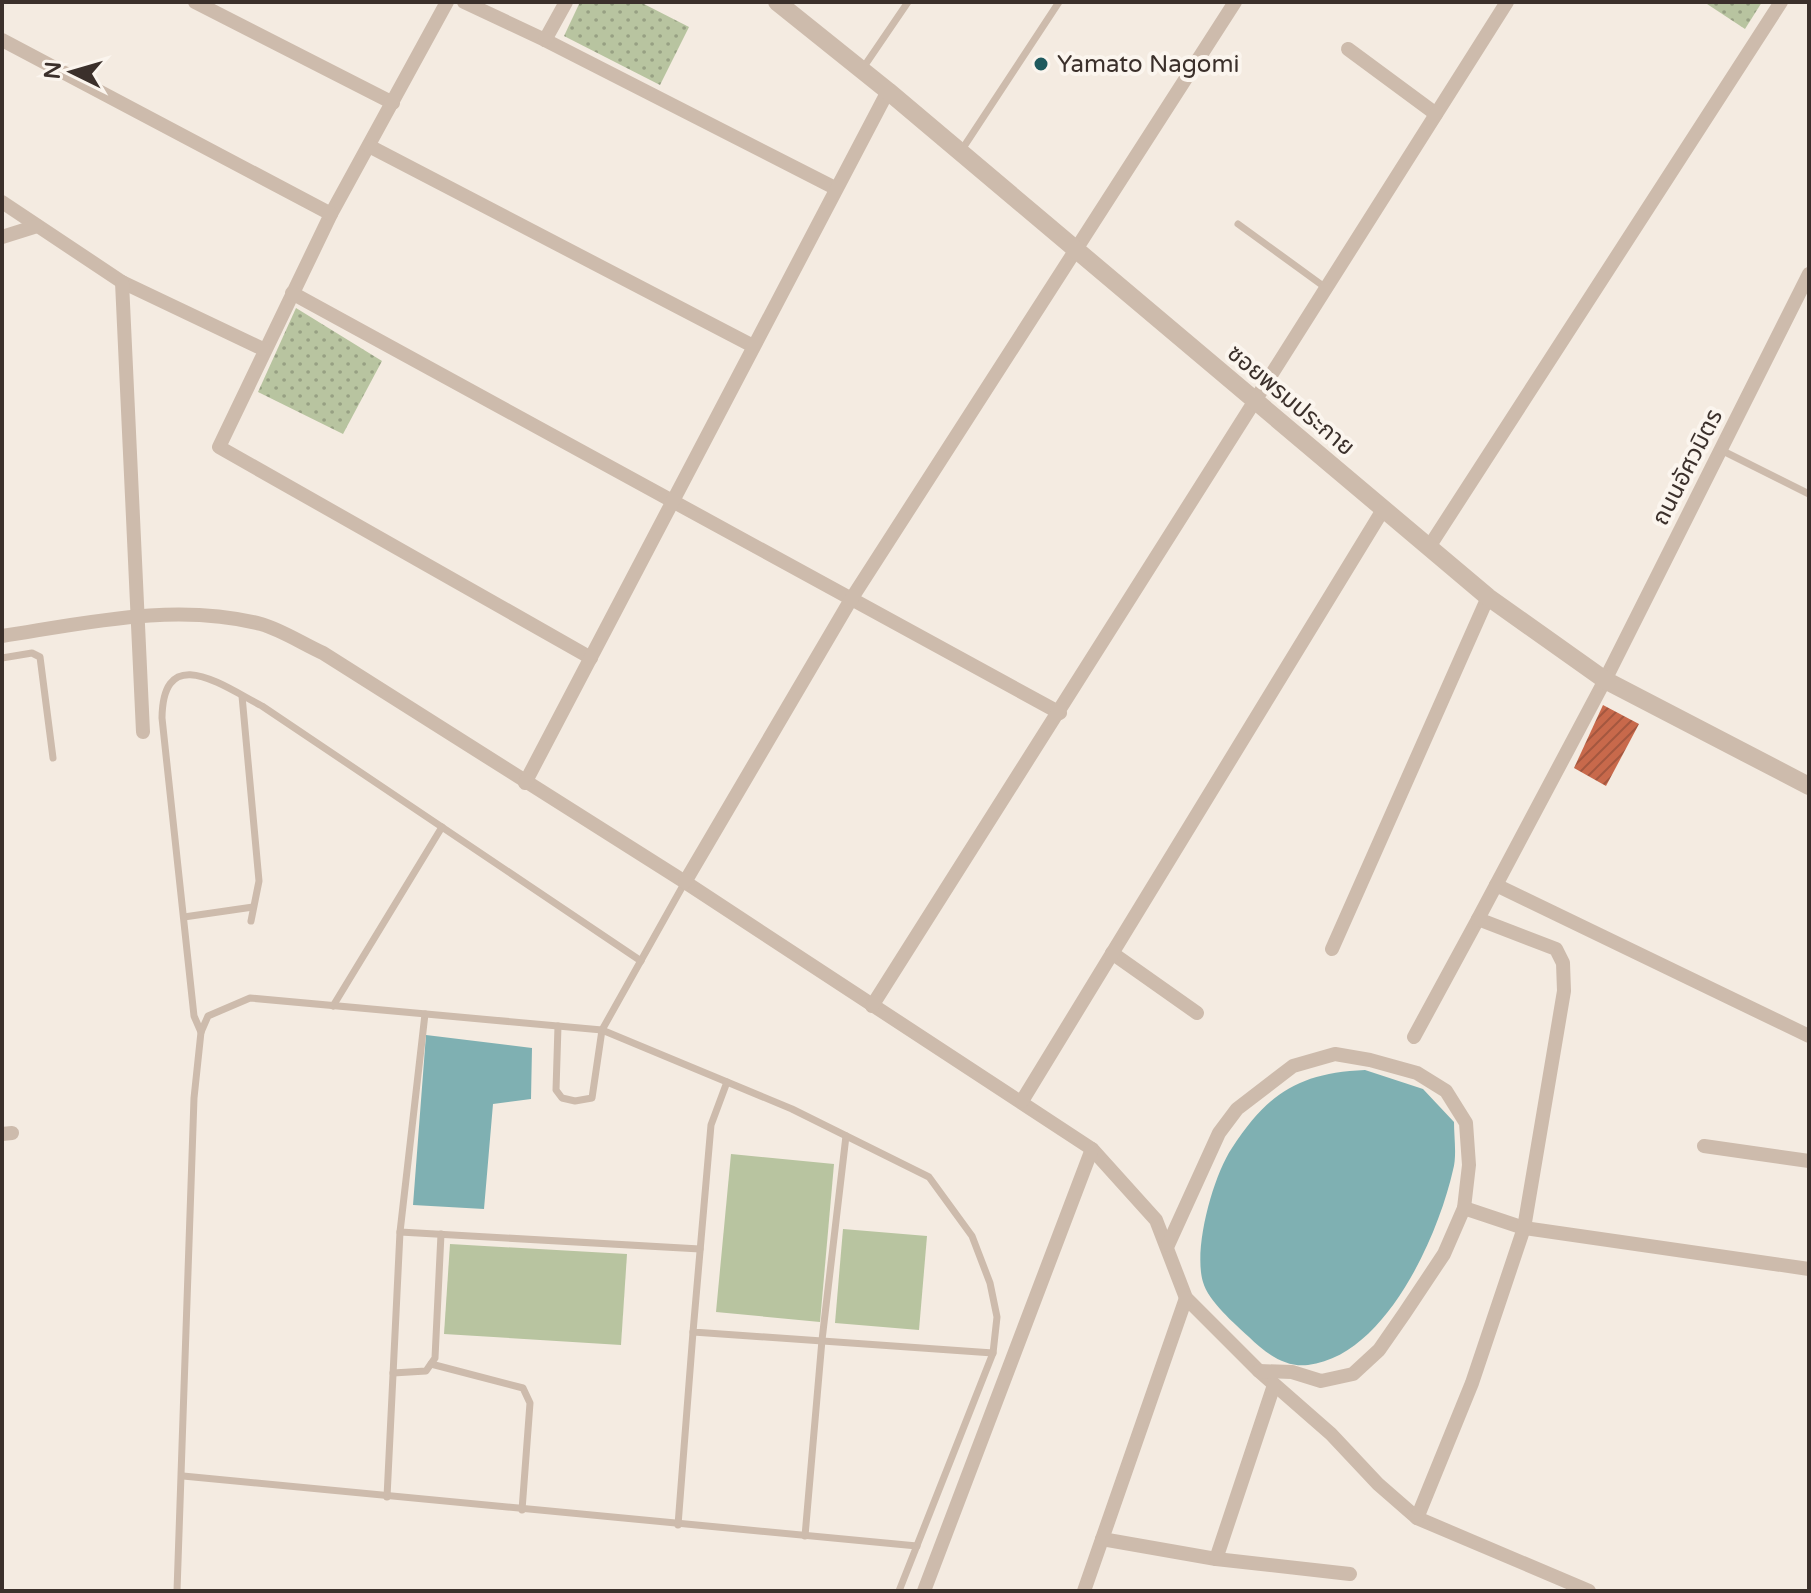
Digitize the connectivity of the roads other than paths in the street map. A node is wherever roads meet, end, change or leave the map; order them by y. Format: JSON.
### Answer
{"nodes":[{"id":1,"x":195,"y":2,"type":"edge"},
{"id":2,"x":447,"y":2,"type":"edge"},
{"id":3,"x":464,"y":2,"type":"edge"},
{"id":4,"x":566,"y":2,"type":"edge"},
{"id":5,"x":777,"y":2,"type":"edge"},
{"id":6,"x":908,"y":2,"type":"edge"},
{"id":7,"x":1059,"y":2,"type":"edge"},
{"id":8,"x":1235,"y":2,"type":"edge"},
{"id":9,"x":1507,"y":2,"type":"edge"},
{"id":10,"x":1781,"y":2,"type":"edge"},
{"id":11,"x":2,"y":40,"type":"edge"},
{"id":12,"x":545,"y":40,"type":"junction"},
{"id":13,"x":1348,"y":49,"type":"dead end"},
{"id":14,"x":861,"y":70,"type":"junction"},
{"id":15,"x":888,"y":91,"type":"junction"},
{"id":16,"x":393,"y":103,"type":"junction"},
{"id":17,"x":1436,"y":114,"type":"junction"},
{"id":18,"x":369,"y":146,"type":"junction"},
{"id":19,"x":960,"y":152,"type":"junction"},
{"id":20,"x":835,"y":188,"type":"junction"},
{"id":21,"x":2,"y":202,"type":"edge"},
{"id":22,"x":331,"y":214,"type":"junction"},
{"id":23,"x":1238,"y":224,"type":"dead end"},
{"id":24,"x":37,"y":226,"type":"junction"},
{"id":25,"x":2,"y":237,"type":"edge"},
{"id":26,"x":1076,"y":250,"type":"junction"},
{"id":27,"x":1809,"y":274,"type":"edge"},
{"id":28,"x":122,"y":282,"type":"junction"},
{"id":29,"x":1326,"y":288,"type":"junction"},
{"id":30,"x":292,"y":293,"type":"junction"},
{"id":31,"x":753,"y":346,"type":"junction"},
{"id":32,"x":263,"y":349,"type":"junction"},
{"id":33,"x":1254,"y":402,"type":"junction"},
{"id":34,"x":1721,"y":450,"type":"junction"},
{"id":35,"x":1809,"y":494,"type":"edge"},
{"id":36,"x":672,"y":503,"type":"junction"},
{"id":37,"x":1384,"y":508,"type":"junction"},
{"id":38,"x":1429,"y":547,"type":"junction"},
{"id":39,"x":1488,"y":597,"type":"junction"},
{"id":40,"x":850,"y":601,"type":"junction"},
{"id":41,"x":136,"y":615,"type":"junction"},
{"id":42,"x":2,"y":636,"type":"edge"},
{"id":43,"x":2,"y":658,"type":"edge"},
{"id":44,"x":591,"y":658,"type":"junction"},
{"id":45,"x":1605,"y":680,"type":"junction"},
{"id":46,"x":242,"y":696,"type":"junction"},
{"id":47,"x":1060,"y":713,"type":"junction"},
{"id":48,"x":143,"y":732,"type":"dead end"},
{"id":49,"x":53,"y":758,"type":"dead end"},
{"id":50,"x":525,"y":783,"type":"junction"},
{"id":51,"x":1809,"y":786,"type":"edge"},
{"id":52,"x":442,"y":827,"type":"junction"},
{"id":53,"x":685,"y":882,"type":"junction"},
{"id":54,"x":1496,"y":885,"type":"junction"},
{"id":55,"x":253,"y":907,"type":"junction"},
{"id":56,"x":184,"y":917,"type":"junction"},
{"id":57,"x":1478,"y":919,"type":"junction"},
{"id":58,"x":251,"y":921,"type":"dead end"},
{"id":59,"x":1332,"y":949,"type":"dead end"},
{"id":60,"x":1112,"y":953,"type":"junction"},
{"id":61,"x":641,"y":961,"type":"junction"},
{"id":62,"x":333,"y":1006,"type":"junction"},
{"id":63,"x":872,"y":1006,"type":"junction"},
{"id":64,"x":1197,"y":1013,"type":"dead end"},
{"id":65,"x":425,"y":1014,"type":"junction"},
{"id":66,"x":558,"y":1026,"type":"junction"},
{"id":67,"x":602,"y":1030,"type":"junction"},
{"id":68,"x":201,"y":1032,"type":"junction"},
{"id":69,"x":1809,"y":1036,"type":"edge"},
{"id":70,"x":1414,"y":1037,"type":"dead end"},
{"id":71,"x":727,"y":1082,"type":"junction"},
{"id":72,"x":1022,"y":1101,"type":"junction"},
{"id":73,"x":846,"y":1136,"type":"junction"},
{"id":74,"x":1704,"y":1146,"type":"dead end"},
{"id":75,"x":1092,"y":1149,"type":"junction"},
{"id":76,"x":1809,"y":1161,"type":"edge"},
{"id":77,"x":1464,"y":1208,"type":"junction"},
{"id":78,"x":1524,"y":1228,"type":"junction"},
{"id":79,"x":400,"y":1232,"type":"junction"},
{"id":80,"x":441,"y":1234,"type":"junction"},
{"id":81,"x":1168,"y":1245,"type":"junction"},
{"id":82,"x":700,"y":1249,"type":"junction"},
{"id":83,"x":1809,"y":1269,"type":"edge"},
{"id":84,"x":1186,"y":1298,"type":"junction"},
{"id":85,"x":693,"y":1332,"type":"junction"},
{"id":86,"x":822,"y":1340,"type":"junction"},
{"id":87,"x":993,"y":1353,"type":"junction"},
{"id":88,"x":431,"y":1364,"type":"junction"},
{"id":89,"x":1259,"y":1371,"type":"junction"},
{"id":90,"x":393,"y":1373,"type":"junction"},
{"id":91,"x":1274,"y":1385,"type":"junction"},
{"id":92,"x":183,"y":1476,"type":"junction"},
{"id":93,"x":387,"y":1497,"type":"junction"},
{"id":94,"x":522,"y":1510,"type":"junction"},
{"id":95,"x":1417,"y":1518,"type":"junction"},
{"id":96,"x":678,"y":1525,"type":"junction"},
{"id":97,"x":805,"y":1536,"type":"junction"},
{"id":98,"x":1102,"y":1539,"type":"junction"},
{"id":99,"x":917,"y":1546,"type":"junction"},
{"id":100,"x":1216,"y":1559,"type":"junction"},
{"id":101,"x":1350,"y":1574,"type":"dead end"},
{"id":102,"x":177,"y":1591,"type":"edge"},
{"id":103,"x":899,"y":1591,"type":"edge"},
{"id":104,"x":924,"y":1591,"type":"edge"},
{"id":105,"x":1084,"y":1591,"type":"edge"},
{"id":106,"x":1589,"y":1591,"type":"edge"}],
"edges":[{"from":1,"to":16,"type":"street"},
{"from":2,"to":16,"type":"street"},
{"from":3,"to":12,"type":"street"},
{"from":4,"to":12,"type":"street"},
{"from":5,"to":14,"type":"street","name":"ซอยพรมประกาย"},
{"from":6,"to":14,"type":"lane"},
{"from":7,"to":19,"type":"lane"},
{"from":8,"to":26,"type":"street"},
{"from":9,"to":17,"type":"street"},
{"from":10,"to":38,"type":"street"},
{"from":11,"to":22,"type":"street"},
{"from":12,"to":20,"type":"street"},
{"from":13,"to":17,"type":"street"},
{"from":14,"to":15,"type":"street","name":"ซอยพรมประกาย"},
{"from":15,"to":19,"type":"street","name":"ซอยพรมประกาย"},
{"from":15,"to":20,"type":"street"},
{"from":16,"to":18,"type":"street"},
{"from":17,"to":29,"type":"street"},
{"from":18,"to":22,"type":"street"},
{"from":18,"to":31,"type":"street"},
{"from":19,"to":26,"type":"street","name":"ซอยพรมประกาย"},
{"from":20,"to":31,"type":"street"},
{"from":21,"to":24,"type":"street"},
{"from":22,"to":30,"type":"street"},
{"from":23,"to":29,"type":"lane"},
{"from":24,"to":25,"type":"street"},
{"from":24,"to":28,"type":"street"},
{"from":26,"to":33,"type":"street","name":"ซอยพรมประกาย"},
{"from":26,"to":40,"type":"street"},
{"from":27,"to":34,"type":"street","name":"ถนนอัศวมิตร"},
{"from":28,"to":32,"type":"street"},
{"from":28,"to":41,"type":"street"},
{"from":29,"to":33,"type":"street"},
{"from":30,"to":32,"type":"street"},
{"from":30,"to":36,"type":"street"},
{"from":31,"to":36,"type":"street"},
{"from":32,"to":44,"type":"street"},
{"from":33,"to":37,"type":"street","name":"ซอยพรมประกาย"},
{"from":33,"to":47,"type":"street"},
{"from":34,"to":35,"type":"lane"},
{"from":34,"to":45,"type":"street","name":"ถนนอัศวมิตร"},
{"from":36,"to":40,"type":"street"},
{"from":36,"to":44,"type":"street"},
{"from":37,"to":38,"type":"street","name":"ซอยพรมประกาย"},
{"from":37,"to":60,"type":"street"},
{"from":38,"to":39,"type":"street","name":"ซอยพรมประกาย"},
{"from":39,"to":45,"type":"street","name":"ซอยพรมประกาย"},
{"from":39,"to":59,"type":"street"},
{"from":40,"to":47,"type":"street"},
{"from":40,"to":53,"type":"street"},
{"from":41,"to":42,"type":"street"},
{"from":41,"to":48,"type":"street"},
{"from":41,"to":50,"type":"street"},
{"from":43,"to":49,"type":"lane"},
{"from":44,"to":50,"type":"street"},
{"from":45,"to":51,"type":"street","name":"ซอยพรมประกาย"},
{"from":45,"to":54,"type":"street","name":"ถนนอัศวมิตร"},
{"from":46,"to":52,"type":"lane"},
{"from":46,"to":55,"type":"lane"},
{"from":46,"to":56,"type":"lane"},
{"from":47,"to":63,"type":"street"},
{"from":50,"to":53,"type":"street"},
{"from":52,"to":61,"type":"lane"},
{"from":52,"to":62,"type":"lane"},
{"from":53,"to":61,"type":"lane"},
{"from":53,"to":63,"type":"street"},
{"from":54,"to":57,"type":"street","name":"ถนนอัศวมิตร"},
{"from":54,"to":69,"type":"street"},
{"from":55,"to":56,"type":"lane"},
{"from":55,"to":58,"type":"lane"},
{"from":56,"to":68,"type":"lane"},
{"from":57,"to":70,"type":"street","name":"ถนนอัศวมิตร"},
{"from":57,"to":78,"type":"street"},
{"from":60,"to":64,"type":"street"},
{"from":60,"to":72,"type":"street"},
{"from":61,"to":67,"type":"lane"},
{"from":62,"to":65,"type":"lane"},
{"from":62,"to":68,"type":"lane"},
{"from":63,"to":72,"type":"street"},
{"from":65,"to":66,"type":"lane"},
{"from":65,"to":79,"type":"lane"},
{"from":66,"to":67,"type":"lane"},
{"from":66,"to":67,"type":"lane"},
{"from":67,"to":71,"type":"lane"},
{"from":68,"to":92,"type":"lane"},
{"from":71,"to":73,"type":"lane"},
{"from":71,"to":82,"type":"lane"},
{"from":72,"to":75,"type":"street"},
{"from":73,"to":86,"type":"lane"},
{"from":73,"to":87,"type":"lane"},
{"from":74,"to":76,"type":"street"},
{"from":75,"to":81,"type":"street"},
{"from":75,"to":104,"type":"street"},
{"from":77,"to":78,"type":"street"},
{"from":77,"to":81,"type":"street"},
{"from":77,"to":89,"type":"street"},
{"from":78,"to":83,"type":"street"},
{"from":78,"to":95,"type":"street"},
{"from":79,"to":80,"type":"lane"},
{"from":79,"to":90,"type":"lane"},
{"from":80,"to":82,"type":"lane"},
{"from":80,"to":88,"type":"lane"},
{"from":81,"to":84,"type":"street"},
{"from":82,"to":85,"type":"lane"},
{"from":84,"to":89,"type":"street"},
{"from":84,"to":98,"type":"street"},
{"from":85,"to":86,"type":"lane"},
{"from":85,"to":96,"type":"lane"},
{"from":86,"to":87,"type":"lane"},
{"from":86,"to":97,"type":"lane"},
{"from":87,"to":99,"type":"lane"},
{"from":88,"to":90,"type":"lane"},
{"from":88,"to":94,"type":"lane"},
{"from":89,"to":91,"type":"street"},
{"from":90,"to":93,"type":"lane"},
{"from":91,"to":95,"type":"street"},
{"from":91,"to":100,"type":"street"},
{"from":92,"to":93,"type":"lane"},
{"from":92,"to":102,"type":"lane"},
{"from":93,"to":94,"type":"lane"},
{"from":94,"to":96,"type":"lane"},
{"from":95,"to":106,"type":"street"},
{"from":96,"to":97,"type":"lane"},
{"from":97,"to":99,"type":"lane"},
{"from":98,"to":100,"type":"street"},
{"from":98,"to":105,"type":"street"},
{"from":99,"to":103,"type":"lane"},
{"from":100,"to":101,"type":"street"}]}
